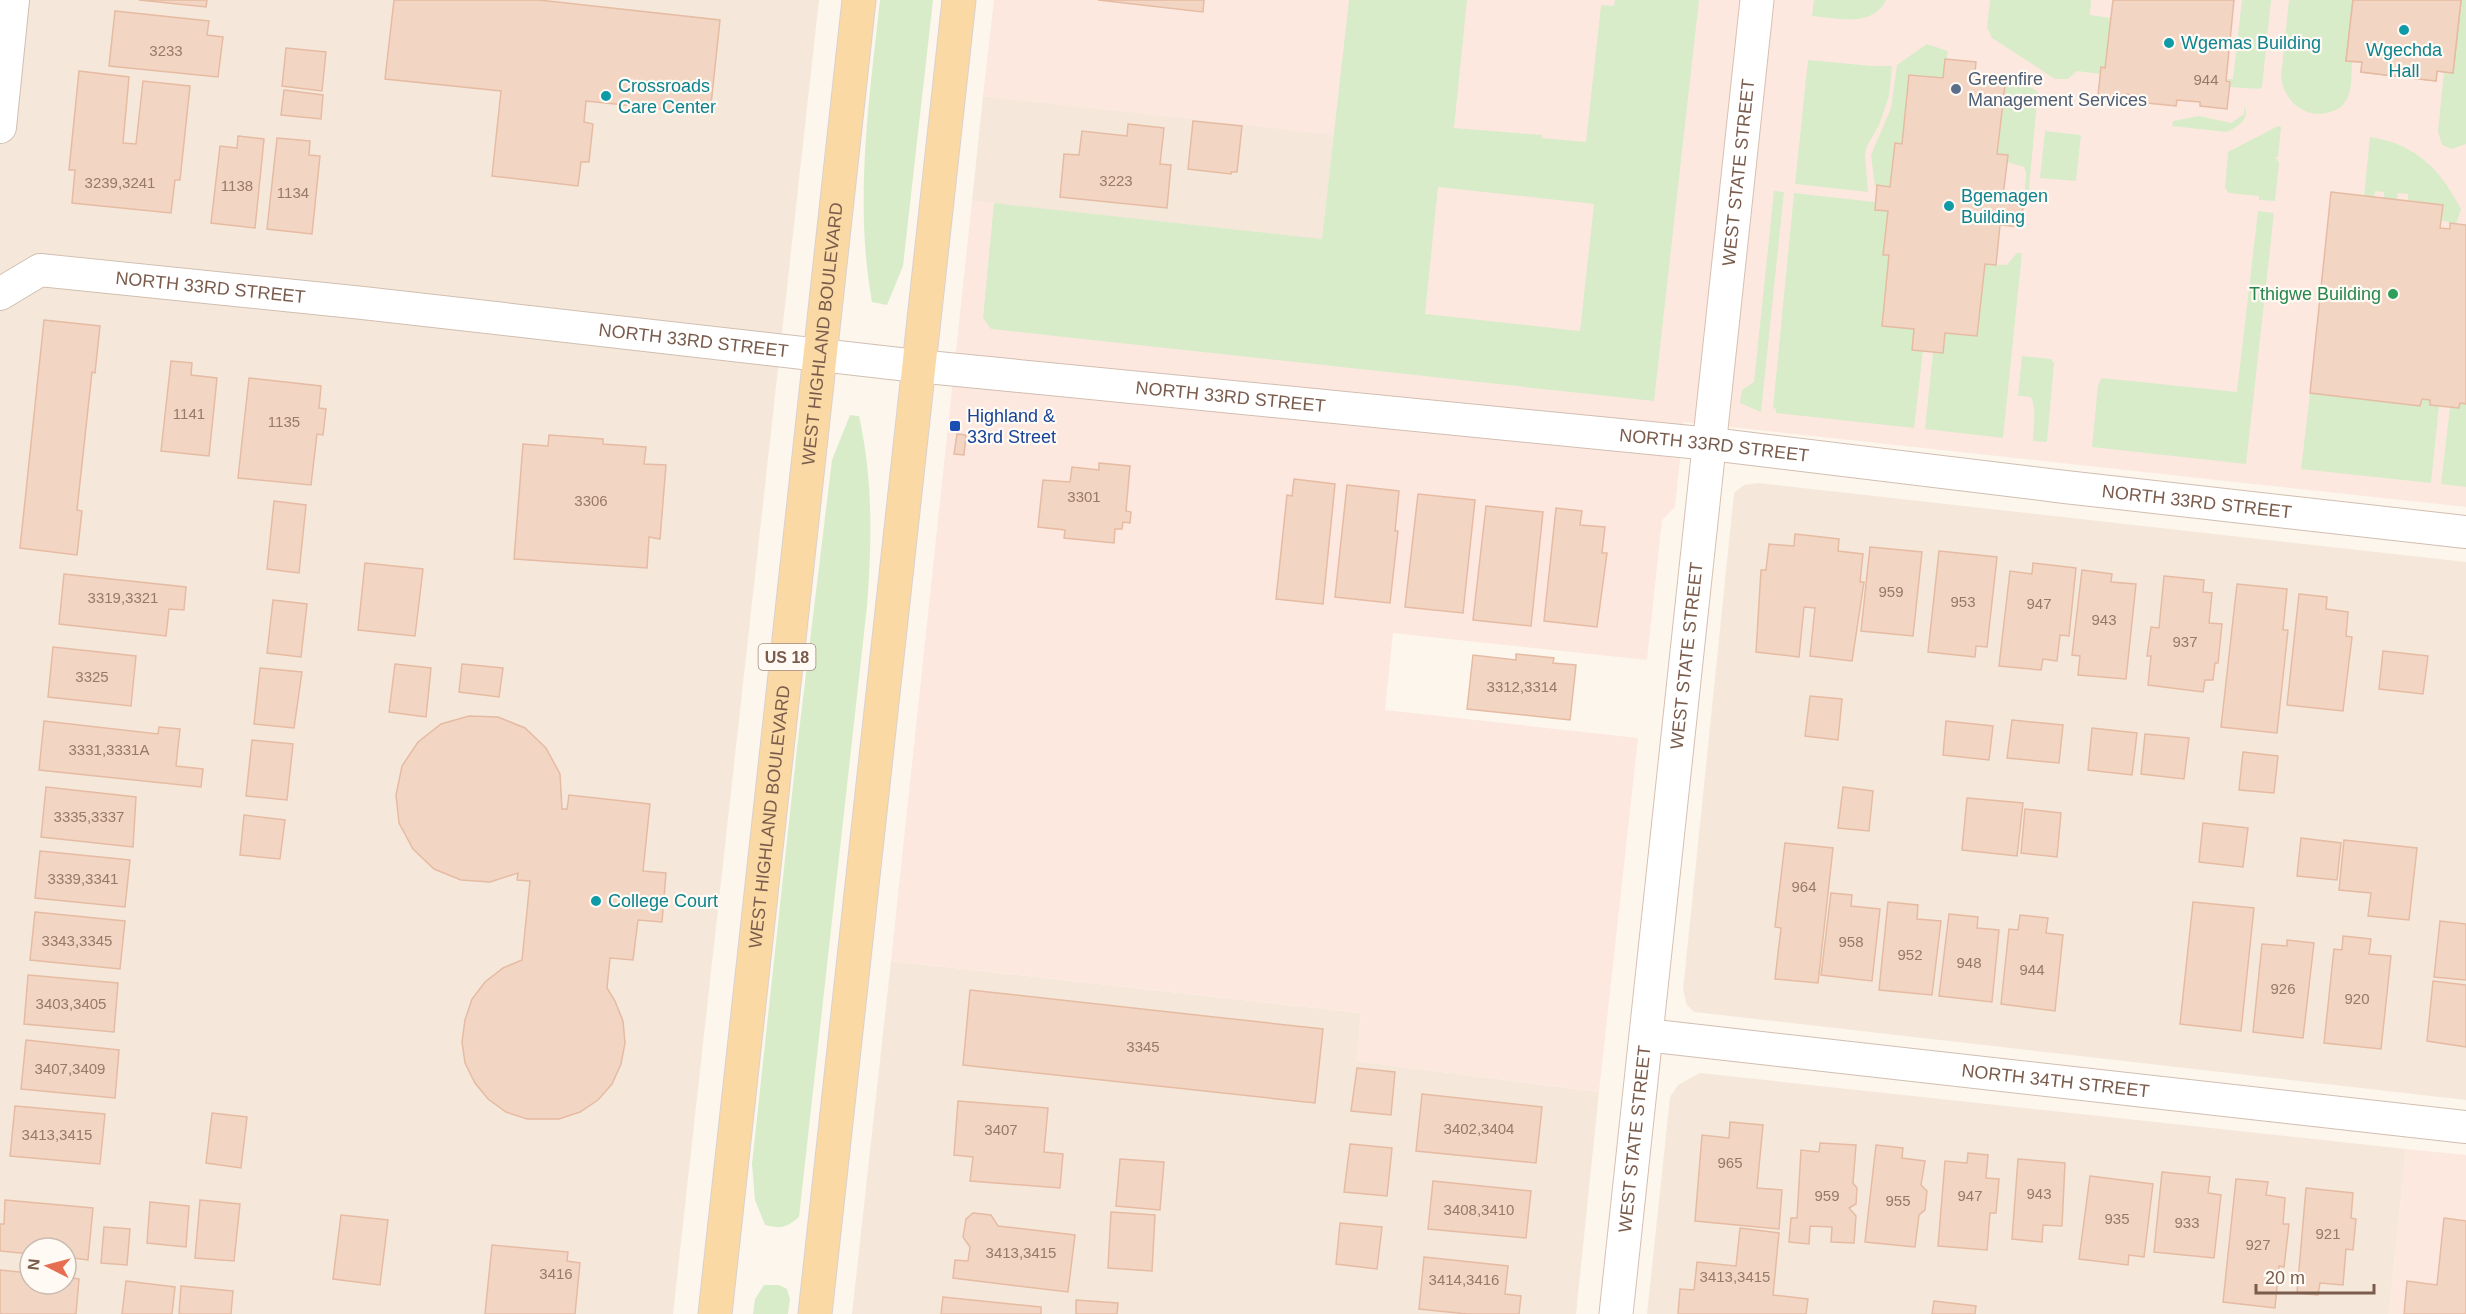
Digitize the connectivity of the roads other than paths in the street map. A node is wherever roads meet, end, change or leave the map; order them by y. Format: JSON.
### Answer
{"nodes":[{"id":1,"x":13,"y":0,"type":"edge"},
{"id":2,"x":859,"y":0,"type":"edge"},
{"id":3,"x":959,"y":0,"type":"edge"},
{"id":4,"x":1757,"y":0,"type":"edge"},
{"id":5,"x":0,"y":127,"type":"edge"},
{"id":6,"x":0,"y":294,"type":"edge"},
{"id":7,"x":820,"y":354,"type":"junction"},
{"id":8,"x":917,"y":366,"type":"junction"},
{"id":9,"x":1711,"y":444,"type":"junction"},
{"id":10,"x":2466,"y":532,"type":"edge"},
{"id":11,"x":1646,"y":1035,"type":"junction"},
{"id":12,"x":2466,"y":1127,"type":"edge"},
{"id":13,"x":715,"y":1314,"type":"edge"},
{"id":14,"x":815,"y":1314,"type":"edge"},
{"id":15,"x":1616,"y":1314,"type":"edge"}],
"edges":[{"from":1,"to":5,"type":"street"},
{"from":2,"to":7,"type":"main road","name":"WEST HIGHLAND BOULEVARD","number":"US 18"},
{"from":3,"to":8,"type":"main road"},
{"from":4,"to":9,"type":"street","name":"WEST STATE STREET"},
{"from":6,"to":7,"type":"street","name":"NORTH 33RD STREET"},
{"from":7,"to":8,"type":"street","name":"NORTH 33RD STREET"},
{"from":7,"to":13,"type":"main road","name":"WEST HIGHLAND BOULEVARD","number":"US 18"},
{"from":8,"to":9,"type":"street","name":"NORTH 33RD STREET"},
{"from":8,"to":14,"type":"main road"},
{"from":9,"to":10,"type":"street","name":"NORTH 33RD STREET"},
{"from":9,"to":11,"type":"street","name":"WEST STATE STREET"},
{"from":11,"to":12,"type":"street","name":"NORTH 34TH STREET"},
{"from":11,"to":15,"type":"street","name":"WEST STATE STREET"}]}
